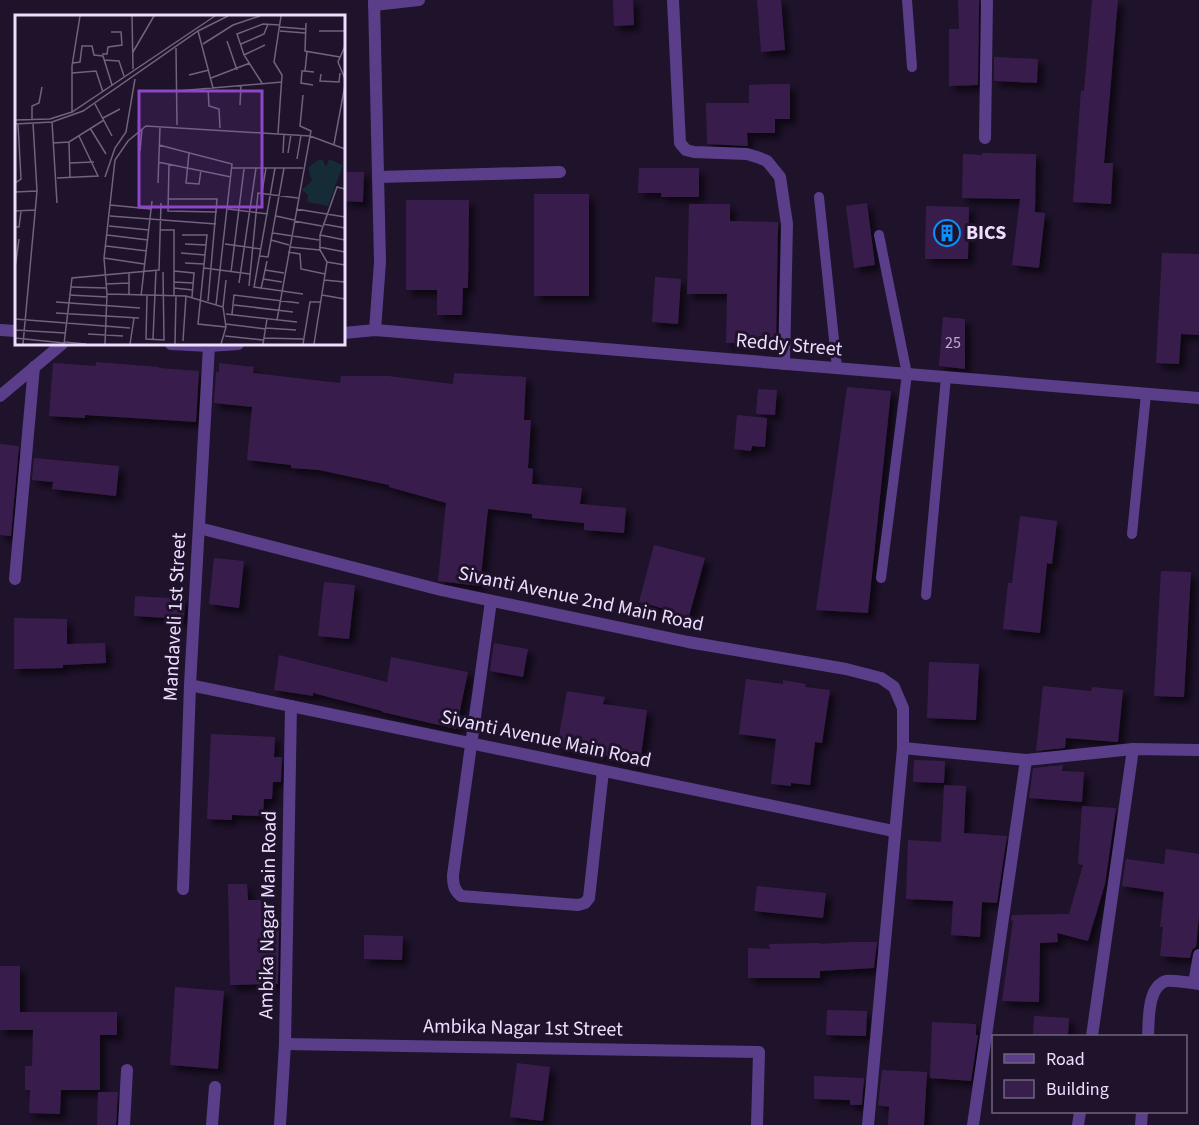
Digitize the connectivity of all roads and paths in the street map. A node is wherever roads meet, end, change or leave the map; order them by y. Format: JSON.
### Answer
{"nodes":[{"id":1,"x":419,"y":0,"type":"edge"},
{"id":2,"x":673,"y":0,"type":"edge"},
{"id":3,"x":907,"y":0,"type":"edge"},
{"id":4,"x":987,"y":0,"type":"edge"},
{"id":5,"x":374,"y":2,"type":"edge"},
{"id":6,"x":912,"y":67,"type":"dead end"},
{"id":7,"x":985,"y":138,"type":"dead end"},
{"id":8,"x":560,"y":172,"type":"dead end"},
{"id":9,"x":378,"y":177,"type":"junction"},
{"id":10,"x":819,"y":197,"type":"dead end"},
{"id":11,"x":879,"y":234,"type":"dead end"},
{"id":12,"x":0,"y":330,"type":"edge"},
{"id":13,"x":375,"y":330,"type":"junction"},
{"id":14,"x":15,"y":331,"type":"edge"},
{"id":15,"x":345,"y":333,"type":"edge"},
{"id":16,"x":61,"y":345,"type":"edge"},
{"id":17,"x":190,"y":345,"type":"edge"},
{"id":18,"x":224,"y":345,"type":"edge"},
{"id":19,"x":209,"y":346,"type":"junction"},
{"id":20,"x":784,"y":364,"type":"junction"},
{"id":21,"x":34,"y":367,"type":"junction"},
{"id":22,"x":837,"y":368,"type":"junction"},
{"id":23,"x":907,"y":374,"type":"junction"},
{"id":24,"x":946,"y":377,"type":"junction"},
{"id":25,"x":1146,"y":394,"type":"junction"},
{"id":26,"x":0,"y":396,"type":"edge"},
{"id":27,"x":1199,"y":398,"type":"edge"},
{"id":28,"x":199,"y":528,"type":"junction"},
{"id":29,"x":1132,"y":534,"type":"dead end"},
{"id":30,"x":881,"y":578,"type":"dead end"},
{"id":31,"x":15,"y":579,"type":"dead end"},
{"id":32,"x":926,"y":595,"type":"dead end"},
{"id":33,"x":491,"y":601,"type":"junction"},
{"id":34,"x":190,"y":685,"type":"junction"},
{"id":35,"x":291,"y":706,"type":"junction"},
{"id":36,"x":471,"y":743,"type":"junction"},
{"id":37,"x":903,"y":748,"type":"junction"},
{"id":38,"x":1133,"y":749,"type":"junction"},
{"id":39,"x":1199,"y":750,"type":"edge"},
{"id":40,"x":1026,"y":760,"type":"junction"},
{"id":41,"x":603,"y":771,"type":"junction"},
{"id":42,"x":894,"y":831,"type":"junction"},
{"id":43,"x":183,"y":889,"type":"dead end"},
{"id":44,"x":1199,"y":955,"type":"edge"},
{"id":45,"x":1196,"y":983,"type":"edge"},
{"id":46,"x":1092,"y":1035,"type":"edge"},
{"id":47,"x":1148,"y":1035,"type":"edge"},
{"id":48,"x":285,"y":1044,"type":"junction"},
{"id":49,"x":127,"y":1070,"type":"dead end"},
{"id":50,"x":215,"y":1087,"type":"dead end"},
{"id":51,"x":124,"y":1125,"type":"edge"},
{"id":52,"x":212,"y":1125,"type":"edge"},
{"id":53,"x":280,"y":1125,"type":"edge"},
{"id":54,"x":757,"y":1125,"type":"edge"},
{"id":55,"x":868,"y":1125,"type":"edge"},
{"id":56,"x":973,"y":1125,"type":"edge"}],
"edges":[{"from":1,"to":5,"type":"street"},
{"from":2,"to":20,"type":"street"},
{"from":3,"to":6,"type":"lane"},
{"from":4,"to":7,"type":"street"},
{"from":5,"to":9,"type":"street"},
{"from":8,"to":9,"type":"street"},
{"from":9,"to":13,"type":"street"},
{"from":10,"to":22,"type":"lane"},
{"from":11,"to":23,"type":"lane"},
{"from":12,"to":14,"type":"street"},
{"from":13,"to":15,"type":"street","name":"Reddy Street"},
{"from":13,"to":20,"type":"street","name":"Reddy Street"},
{"from":16,"to":21,"type":"street"},
{"from":17,"to":19,"type":"street"},
{"from":18,"to":19,"type":"street"},
{"from":19,"to":28,"type":"street","name":"Mandaveli 1st Street"},
{"from":20,"to":22,"type":"street","name":"Reddy Street"},
{"from":21,"to":26,"type":"street"},
{"from":21,"to":31,"type":"street"},
{"from":22,"to":23,"type":"street","name":"Reddy Street"},
{"from":23,"to":24,"type":"street","name":"Reddy Street"},
{"from":23,"to":30,"type":"lane"},
{"from":24,"to":25,"type":"street","name":"Reddy Street"},
{"from":24,"to":32,"type":"lane"},
{"from":25,"to":27,"type":"street","name":"Reddy Street"},
{"from":25,"to":29,"type":"lane"},
{"from":28,"to":33,"type":"street","name":"Sivanti Avenue 2nd Main Road"},
{"from":28,"to":34,"type":"street","name":"Mandaveli 1st Street"},
{"from":33,"to":36,"type":"street"},
{"from":33,"to":37,"type":"street","name":"Sivanti Avenue 2nd Main Road"},
{"from":34,"to":35,"type":"street","name":"Sivanti Avenue Main Road"},
{"from":34,"to":43,"type":"street","name":"Mandaveli 1st Street"},
{"from":35,"to":36,"type":"street","name":"Sivanti Avenue Main Road"},
{"from":35,"to":48,"type":"street","name":"Ambika Nagar Main Road"},
{"from":36,"to":41,"type":"street","name":"Sivanti Avenue Main Road"},
{"from":36,"to":41,"type":"street"},
{"from":37,"to":40,"type":"street"},
{"from":37,"to":42,"type":"street","name":"Sivanti Avenue 2nd Main Road"},
{"from":38,"to":39,"type":"street"},
{"from":38,"to":40,"type":"street"},
{"from":38,"to":46,"type":"street"},
{"from":40,"to":56,"type":"street"},
{"from":41,"to":42,"type":"street","name":"Sivanti Avenue Main Road"},
{"from":42,"to":55,"type":"street","name":"Sivanti Avenue 2nd Main Road"},
{"from":44,"to":45,"type":"street"},
{"from":45,"to":47,"type":"street"},
{"from":48,"to":53,"type":"street","name":"Ambika Nagar Main Road"},
{"from":48,"to":54,"type":"street","name":"Ambika Nagar 1st Street"},
{"from":49,"to":51,"type":"street"},
{"from":50,"to":52,"type":"street"}]}
